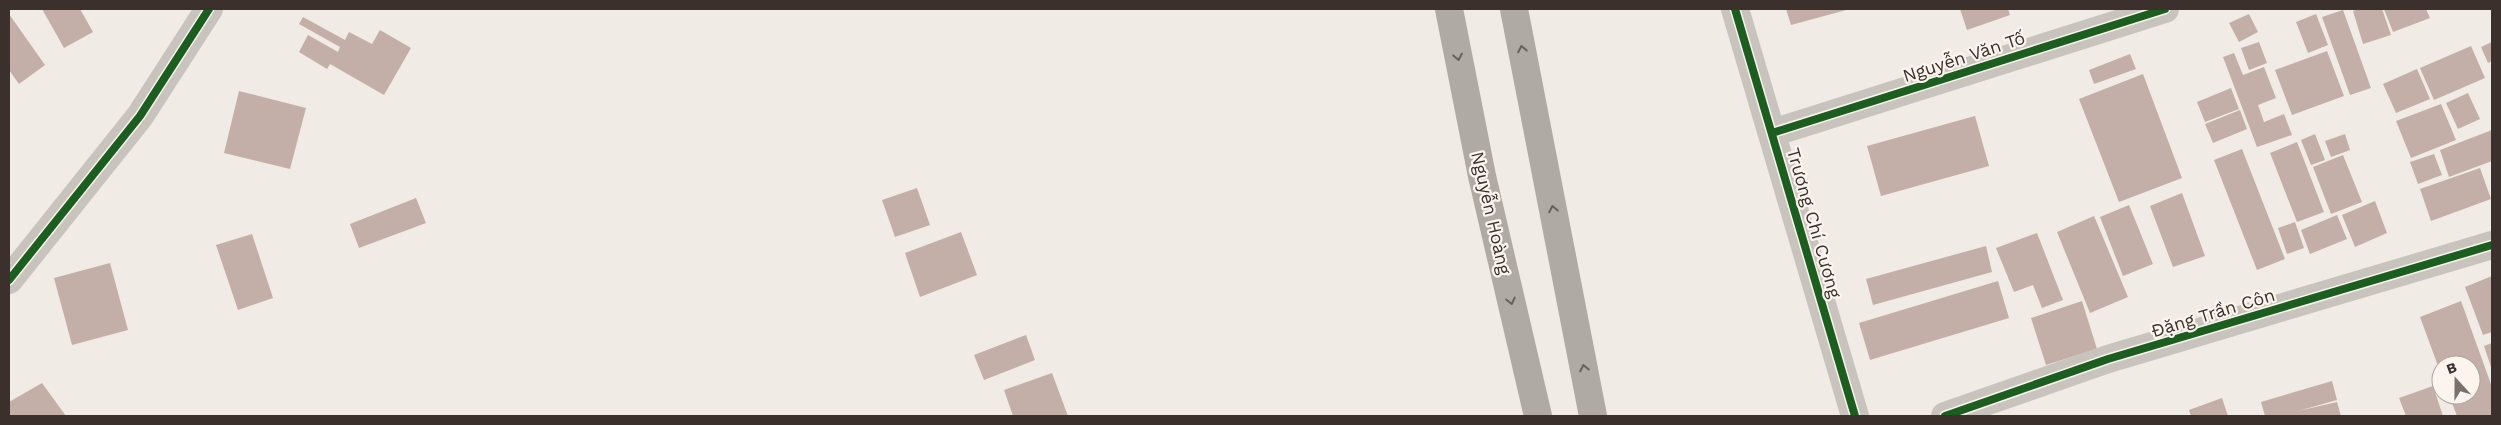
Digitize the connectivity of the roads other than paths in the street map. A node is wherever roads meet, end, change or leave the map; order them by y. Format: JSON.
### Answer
{"nodes":[{"id":1,"x":209,"y":9,"type":"edge"},
{"id":2,"x":1449,"y":9,"type":"edge"},
{"id":3,"x":1514,"y":9,"type":"edge"},
{"id":4,"x":1735,"y":9,"type":"edge"},
{"id":5,"x":2165,"y":9,"type":"edge"},
{"id":6,"x":1772,"y":133,"type":"junction"},
{"id":7,"x":2492,"y":245,"type":"edge"},
{"id":8,"x":9,"y":280,"type":"edge"},
{"id":9,"x":1538,"y":416,"type":"edge"},
{"id":10,"x":1593,"y":416,"type":"edge"},
{"id":11,"x":1855,"y":416,"type":"edge"},
{"id":12,"x":1944,"y":416,"type":"edge"}],
"edges":[{"from":1,"to":8,"type":"street"},
{"from":2,"to":9,"type":"highway","name":"Nguyễn Hoàng","one_way":true},
{"from":10,"to":3,"type":"highway","one_way":true},
{"from":4,"to":6,"type":"street","name":"Trương Chí Cương"},
{"from":5,"to":6,"type":"street","name":"Nguyễn Văn Tố"},
{"from":6,"to":11,"type":"street","name":"Trương Chí Cương"},
{"from":7,"to":12,"type":"street","name":"Đặng Trần Côn"}]}
